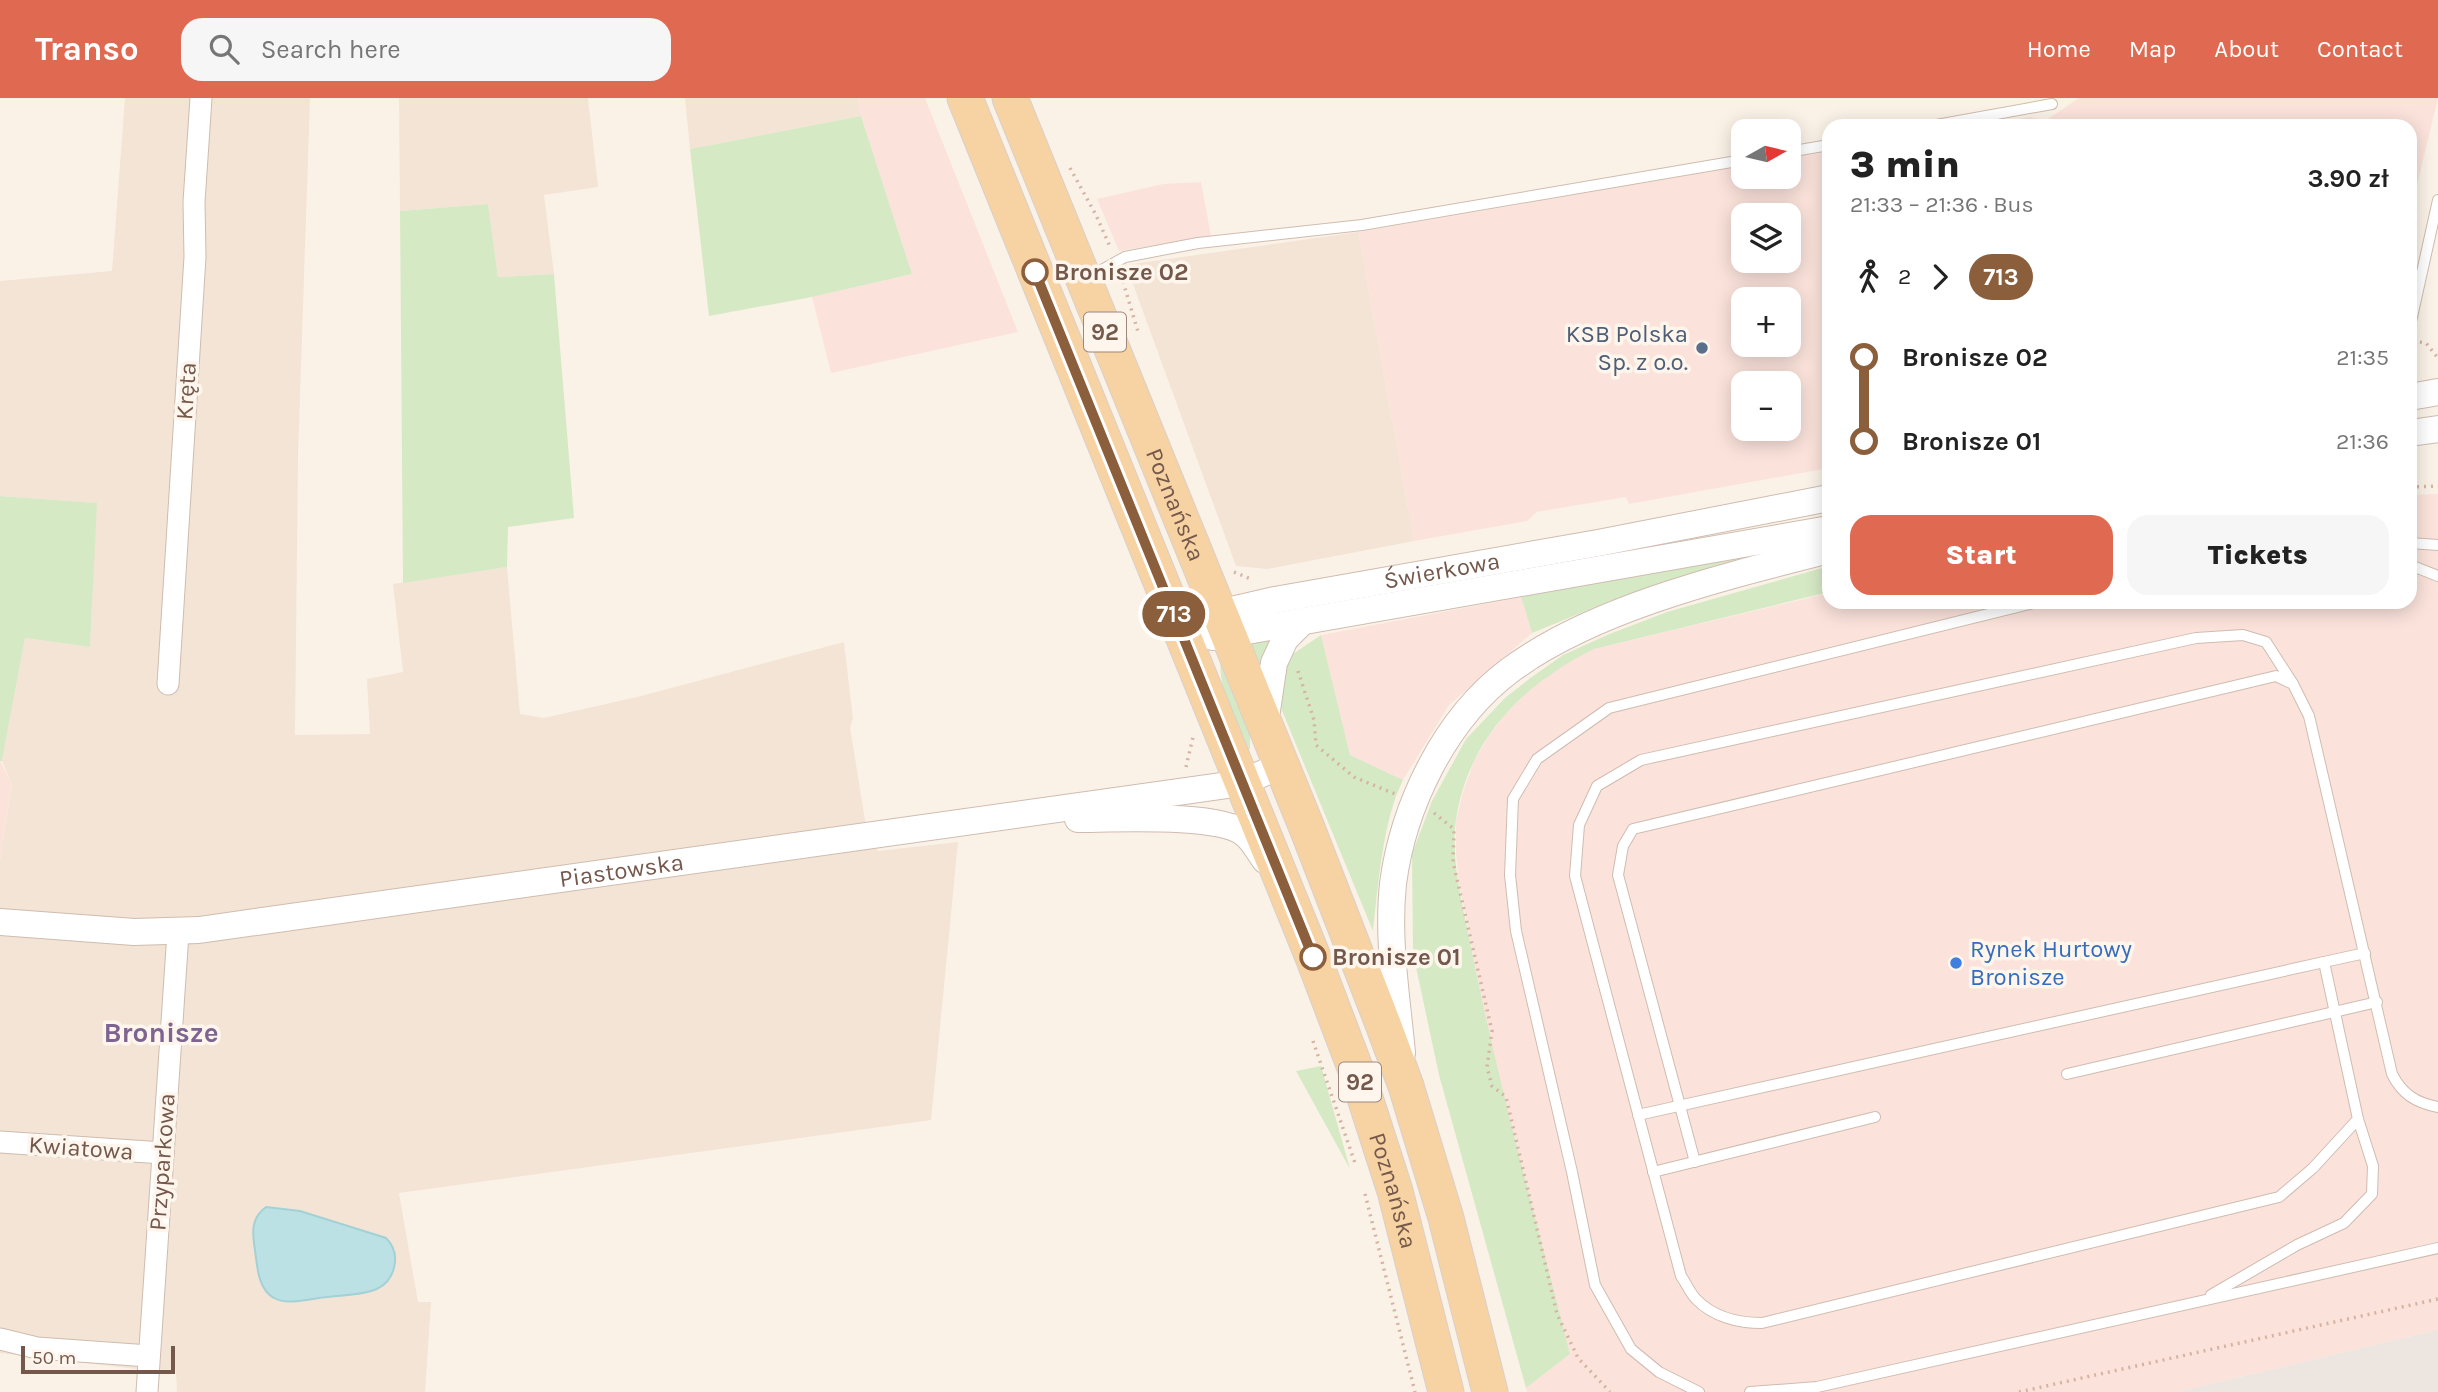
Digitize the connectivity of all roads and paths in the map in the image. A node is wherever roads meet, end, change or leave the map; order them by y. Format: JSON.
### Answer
{"nodes":[{"id":1,"x":201,"y":98,"type":"edge"},
{"id":2,"x":965,"y":98,"type":"edge"},
{"id":3,"x":1010,"y":98,"type":"edge"},
{"id":4,"x":2052,"y":104,"type":"dead end"},
{"id":5,"x":1970,"y":119,"type":"edge"},
{"id":6,"x":1822,"y":146,"type":"edge"},
{"id":7,"x":1801,"y":150,"type":"edge"},
{"id":8,"x":1066,"y":158,"type":"dead end"},
{"id":9,"x":1731,"y":162,"type":"edge"},
{"id":10,"x":2438,"y":201,"type":"edge"},
{"id":11,"x":1116,"y":261,"type":"junction"},
{"id":12,"x":1084,"y":280,"type":"junction"},
{"id":13,"x":2417,"y":295,"type":"edge"},
{"id":14,"x":2417,"y":342,"type":"edge"},
{"id":15,"x":1143,"y":345,"type":"dead end"},
{"id":16,"x":2438,"y":358,"type":"edge"},
{"id":17,"x":2438,"y":392,"type":"edge"},
{"id":18,"x":2417,"y":396,"type":"edge"},
{"id":19,"x":2438,"y":429,"type":"edge"},
{"id":20,"x":2417,"y":432,"type":"edge"},
{"id":21,"x":2438,"y":486,"type":"edge"},
{"id":22,"x":2417,"y":487,"type":"edge"},
{"id":23,"x":1822,"y":499,"type":"edge"},
{"id":24,"x":1822,"y":530,"type":"edge"},
{"id":25,"x":2417,"y":544,"type":"edge"},
{"id":26,"x":2438,"y":545,"type":"edge"},
{"id":27,"x":1822,"y":552,"type":"edge"},
{"id":28,"x":1231,"y":568,"type":"dead end"},
{"id":29,"x":2417,"y":568,"type":"edge"},
{"id":30,"x":2438,"y":576,"type":"edge"},
{"id":31,"x":1261,"y":580,"type":"dead end"},
{"id":32,"x":2009,"y":609,"type":"edge"},
{"id":33,"x":1303,"y":621,"type":"junction"},
{"id":34,"x":1223,"y":623,"type":"junction"},
{"id":35,"x":1183,"y":636,"type":"junction"},
{"id":36,"x":1297,"y":670,"type":"dead end"},
{"id":37,"x":169,"y":684,"type":"dead end"},
{"id":38,"x":2293,"y":684,"type":"junction"},
{"id":39,"x":1264,"y":725,"type":"junction"},
{"id":40,"x":1281,"y":765,"type":"junction"},
{"id":41,"x":1242,"y":783,"type":"junction"},
{"id":42,"x":1401,"y":797,"type":"dead end"},
{"id":43,"x":1434,"y":813,"type":"dead end"},
{"id":44,"x":974,"y":821,"type":"junction"},
{"id":45,"x":1285,"y":887,"type":"junction"},
{"id":46,"x":0,"y":922,"type":"edge"},
{"id":47,"x":178,"y":933,"type":"junction"},
{"id":48,"x":2365,"y":953,"type":"junction"},
{"id":49,"x":2324,"y":962,"type":"junction"},
{"id":50,"x":2376,"y":1002,"type":"junction"},
{"id":51,"x":2335,"y":1011,"type":"junction"},
{"id":52,"x":1311,"y":1034,"type":"dead end"},
{"id":53,"x":2067,"y":1074,"type":"dead end"},
{"id":54,"x":1406,"y":1086,"type":"junction"},
{"id":55,"x":1681,"y":1106,"type":"junction"},
{"id":56,"x":2438,"y":1107,"type":"edge"},
{"id":57,"x":1638,"y":1115,"type":"junction"},
{"id":58,"x":1875,"y":1117,"type":"dead end"},
{"id":59,"x":2358,"y":1119,"type":"junction"},
{"id":60,"x":0,"y":1142,"type":"edge"},
{"id":61,"x":163,"y":1153,"type":"junction"},
{"id":62,"x":1695,"y":1162,"type":"junction"},
{"id":63,"x":1653,"y":1172,"type":"junction"},
{"id":64,"x":1359,"y":1177,"type":"dead end"},
{"id":65,"x":1364,"y":1189,"type":"dead end"},
{"id":66,"x":2438,"y":1248,"type":"edge"},
{"id":67,"x":2438,"y":1299,"type":"edge"},
{"id":68,"x":2200,"y":1301,"type":"junction"},
{"id":69,"x":0,"y":1339,"type":"edge"},
{"id":70,"x":149,"y":1356,"type":"junction"},
{"id":71,"x":147,"y":1392,"type":"edge"},
{"id":72,"x":1415,"y":1392,"type":"edge"},
{"id":73,"x":1446,"y":1392,"type":"edge"},
{"id":74,"x":1490,"y":1392,"type":"edge"},
{"id":75,"x":1610,"y":1392,"type":"edge"},
{"id":76,"x":1699,"y":1392,"type":"edge"},
{"id":77,"x":1750,"y":1392,"type":"edge"},
{"id":78,"x":2020,"y":1392,"type":"edge"}],
"edges":[{"from":1,"to":37,"type":"street","name":"Kręta"},
{"from":2,"to":35,"type":"main road","name":"Poznańska","number":"92"},
{"from":3,"to":12,"type":"main road","name":"Poznańska","number":"92"},
{"from":4,"to":5,"type":"lane"},
{"from":6,"to":7,"type":"lane"},
{"from":8,"to":11,"type":"path"},
{"from":9,"to":11,"type":"lane"},
{"from":10,"to":13,"type":"lane"},
{"from":11,"to":12,"type":"lane"},
{"from":11,"to":15,"type":"path"},
{"from":12,"to":34,"type":"main road","name":"Poznańska","number":"92"},
{"from":14,"to":16,"type":"path"},
{"from":17,"to":18,"type":"street"},
{"from":19,"to":20,"type":"street"},
{"from":21,"to":22,"type":"path"},
{"from":23,"to":34,"type":"street","name":"Świerkowa"},
{"from":24,"to":33,"type":"street","name":"Świerkowa"},
{"from":25,"to":26,"type":"lane"},
{"from":27,"to":54,"type":"street"},
{"from":28,"to":31,"type":"path"},
{"from":29,"to":30,"type":"lane"},
{"from":32,"to":76,"type":"lane"},
{"from":33,"to":34,"type":"street","name":"Świerkowa"},
{"from":33,"to":39,"type":"street"},
{"from":34,"to":35,"type":"street","name":"Świerkowa"},
{"from":34,"to":39,"type":"main road","name":"Poznańska","number":"92"},
{"from":35,"to":41,"type":"main road","name":"Poznańska","number":"92"},
{"from":36,"to":42,"type":"path"},
{"from":38,"to":48,"type":"lane"},
{"from":38,"to":55,"type":"lane"},
{"from":38,"to":57,"type":"lane"},
{"from":39,"to":40,"type":"main road","name":"Poznańska","number":"92"},
{"from":40,"to":41,"type":"street","name":"Piastowska"},
{"from":40,"to":54,"type":"main road","name":"Poznańska","number":"92"},
{"from":41,"to":44,"type":"street","name":"Piastowska"},
{"from":41,"to":45,"type":"main road","name":"Poznańska","number":"92"},
{"from":43,"to":75,"type":"path"},
{"from":44,"to":45,"type":"street"},
{"from":44,"to":47,"type":"street","name":"Piastowska"},
{"from":45,"to":73,"type":"main road","name":"Poznańska","number":"92"},
{"from":46,"to":47,"type":"street","name":"Piastowska"},
{"from":47,"to":61,"type":"street","name":"Przyparkowa"},
{"from":48,"to":49,"type":"lane"},
{"from":48,"to":50,"type":"lane"},
{"from":49,"to":51,"type":"lane"},
{"from":49,"to":55,"type":"lane"},
{"from":50,"to":51,"type":"lane"},
{"from":50,"to":56,"type":"lane"},
{"from":51,"to":53,"type":"lane"},
{"from":51,"to":59,"type":"lane"},
{"from":52,"to":64,"type":"path"},
{"from":54,"to":74,"type":"main road","name":"Poznańska","number":"92"},
{"from":55,"to":57,"type":"lane"},
{"from":55,"to":62,"type":"lane"},
{"from":57,"to":63,"type":"lane"},
{"from":58,"to":62,"type":"lane"},
{"from":59,"to":63,"type":"lane"},
{"from":59,"to":68,"type":"lane"},
{"from":60,"to":61,"type":"street","name":"Kwiatowa"},
{"from":61,"to":70,"type":"street","name":"Przyparkowa"},
{"from":62,"to":63,"type":"lane"},
{"from":65,"to":72,"type":"path"},
{"from":66,"to":68,"type":"lane"},
{"from":67,"to":78,"type":"path"},
{"from":68,"to":77,"type":"lane"},
{"from":69,"to":70,"type":"street"},
{"from":70,"to":71,"type":"street","name":"Przyparkowa"}]}
